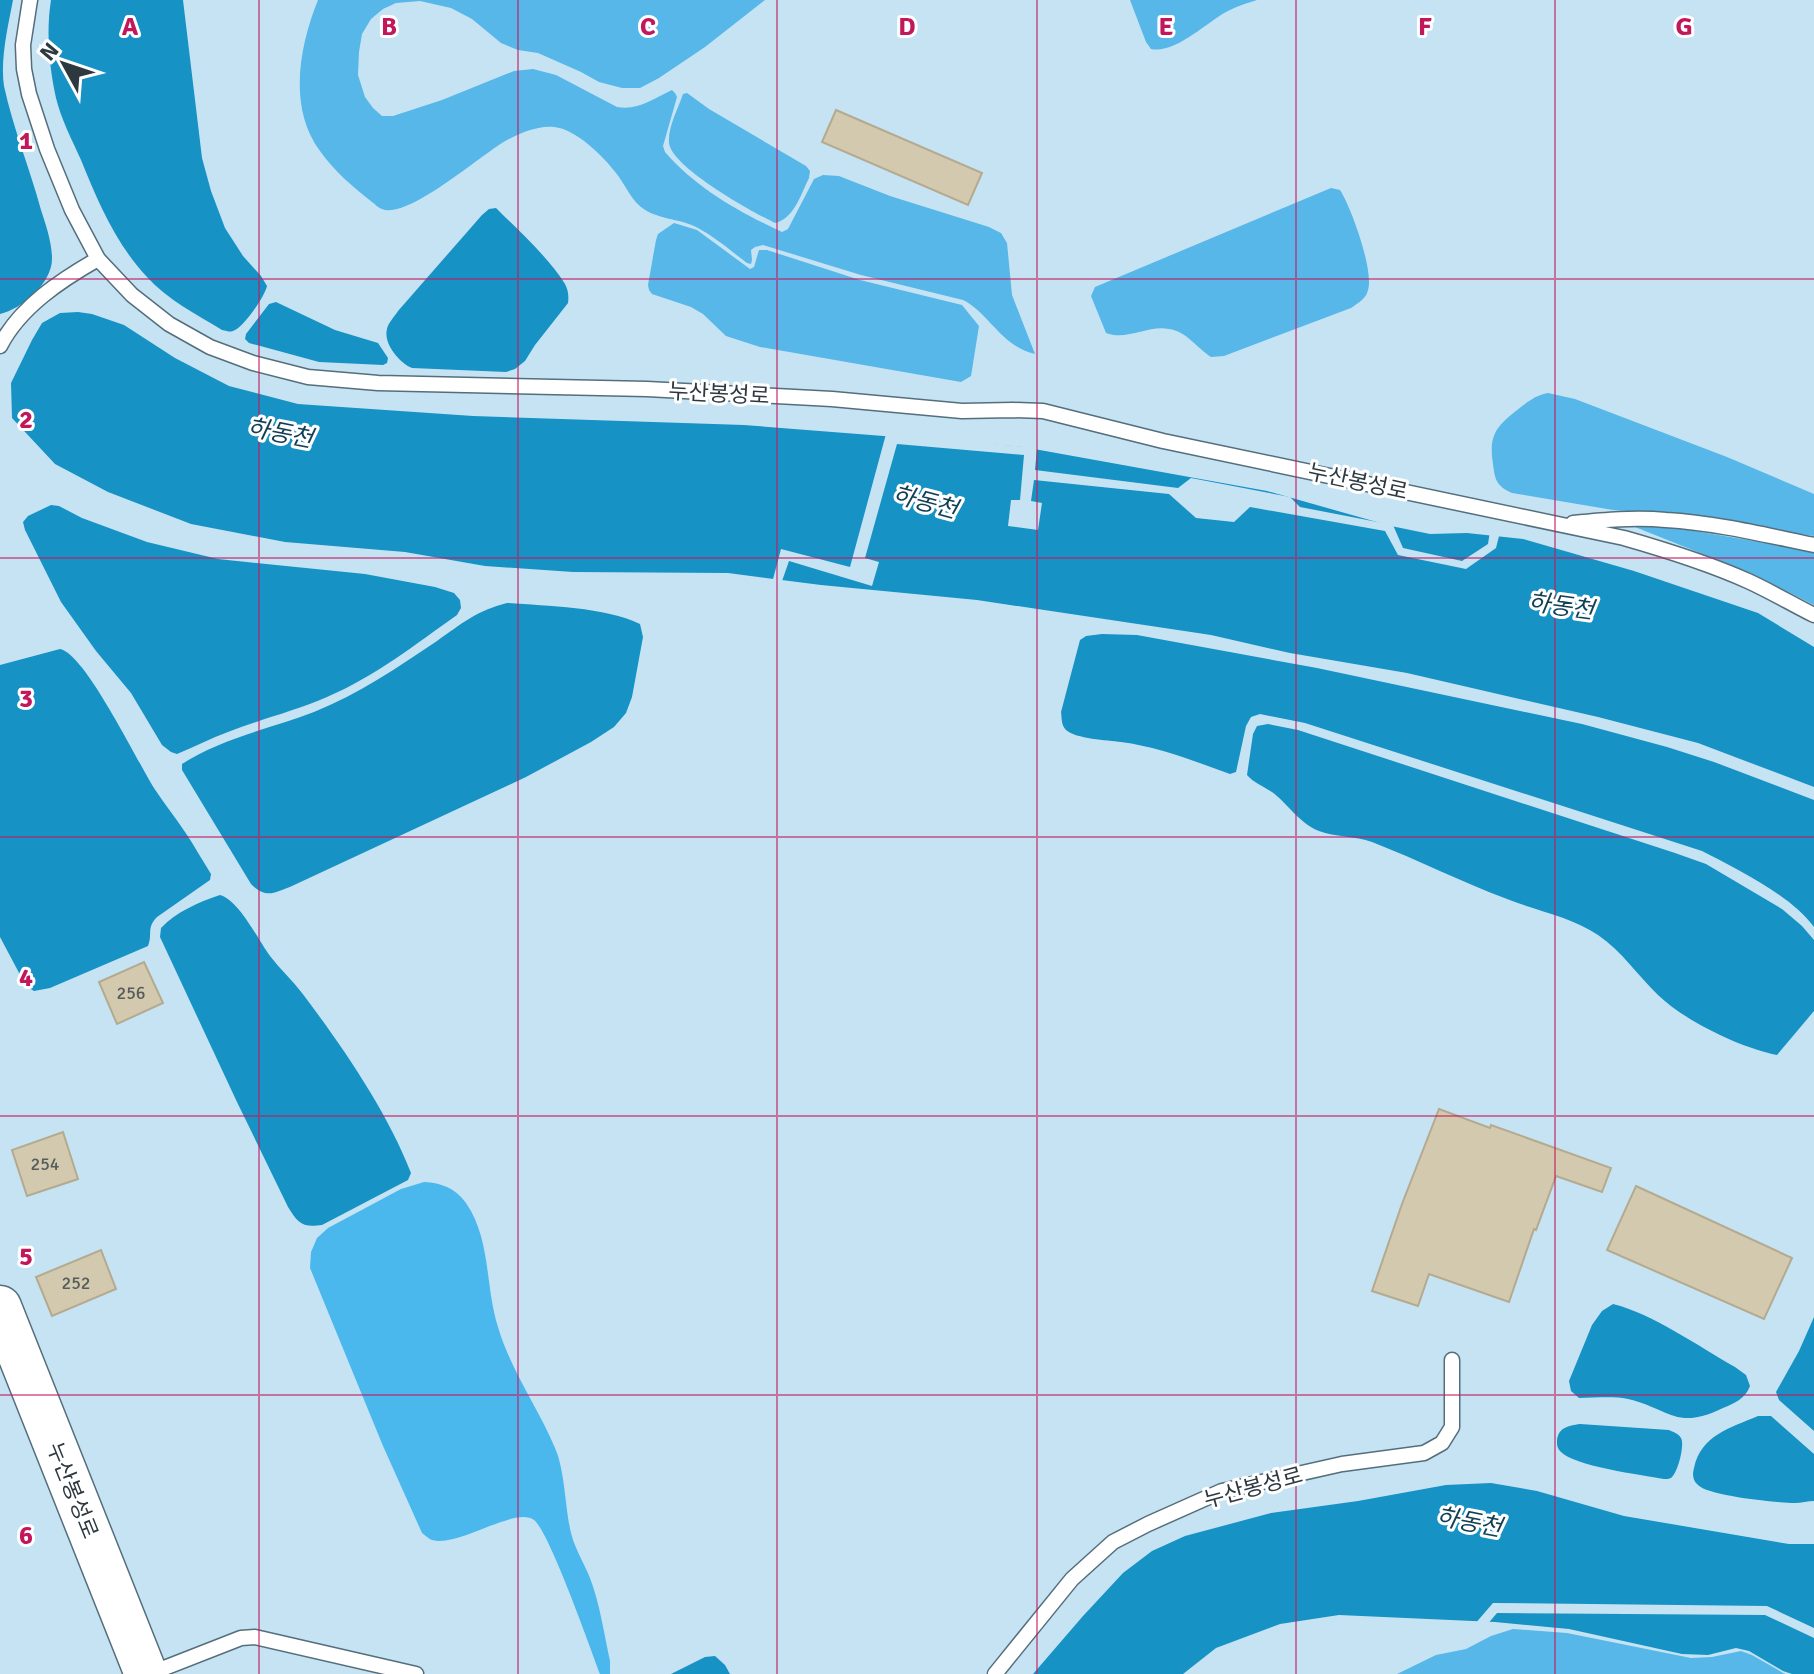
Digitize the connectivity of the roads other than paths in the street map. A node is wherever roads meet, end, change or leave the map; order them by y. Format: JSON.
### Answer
{"nodes":[{"id":1,"x":30,"y":0,"type":"edge"},
{"id":2,"x":98,"y":259,"type":"junction"},
{"id":3,"x":0,"y":346,"type":"edge"},
{"id":4,"x":1560,"y":524,"type":"junction"},
{"id":5,"x":1814,"y":545,"type":"edge"},
{"id":6,"x":1814,"y":615,"type":"edge"},
{"id":7,"x":0,"y":1307,"type":"edge"},
{"id":8,"x":1452,"y":1360,"type":"dead end"},
{"id":9,"x":147,"y":1674,"type":"edge"},
{"id":10,"x":416,"y":1674,"type":"edge"},
{"id":11,"x":995,"y":1674,"type":"edge"}],
"edges":[{"from":1,"to":2,"type":"lane","name":"누산봉성로"},
{"from":2,"to":3,"type":"lane"},
{"from":2,"to":4,"type":"lane","name":"누산봉성로"},
{"from":4,"to":5,"type":"lane"},
{"from":4,"to":6,"type":"lane","name":"누산봉성로"},
{"from":7,"to":9,"type":"street","name":"누산봉성로"},
{"from":8,"to":11,"type":"lane","name":"누산봉성로"},
{"from":9,"to":10,"type":"lane","name":"누산봉성로"}]}
